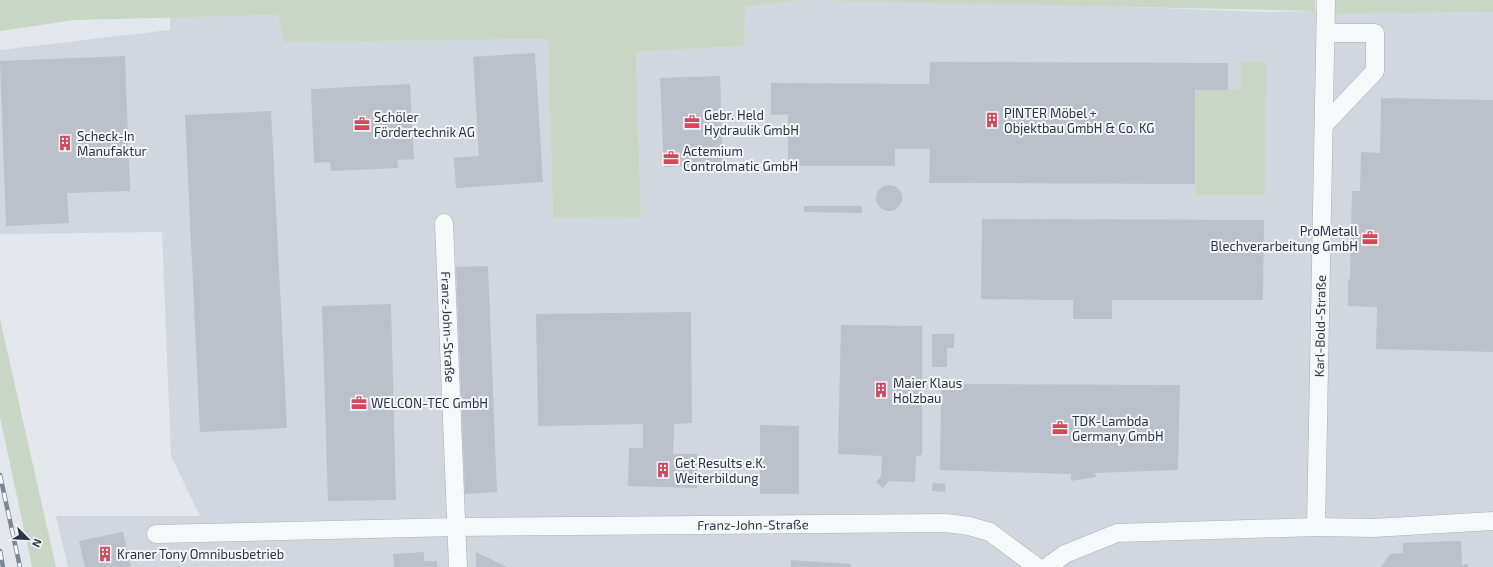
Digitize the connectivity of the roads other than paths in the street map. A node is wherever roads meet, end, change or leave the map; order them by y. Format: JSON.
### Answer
{"nodes":[{"id":1,"x":1326,"y":0,"type":"edge"},
{"id":2,"x":1326,"y":33,"type":"junction"},
{"id":3,"x":1324,"y":125,"type":"junction"},
{"id":4,"x":444,"y":223,"type":"dead end"},
{"id":5,"x":1493,"y":521,"type":"edge"},
{"id":6,"x":456,"y":526,"type":"junction"},
{"id":7,"x":1316,"y":527,"type":"junction"},
{"id":8,"x":156,"y":534,"type":"dead end"},
{"id":9,"x":458,"y":567,"type":"edge"},
{"id":10,"x":1037,"y":567,"type":"edge"},
{"id":11,"x":1047,"y":567,"type":"edge"}],
"edges":[{"from":1,"to":2,"type":"street","name":"Karl-Bold-Straße"},
{"from":2,"to":3,"type":"street","name":"Karl-Bold-Straße"},
{"from":2,"to":3,"type":"street"},
{"from":3,"to":7,"type":"street","name":"Karl-Bold-Straße"},
{"from":4,"to":6,"type":"street","name":"Franz-John-Straße"},
{"from":5,"to":7,"type":"street"},
{"from":6,"to":8,"type":"street","name":"Franz-John-Straße"},
{"from":6,"to":9,"type":"street","name":"Franz-John-Straße"},
{"from":6,"to":10,"type":"street","name":"Franz-John-Straße"},
{"from":7,"to":11,"type":"street"}]}
